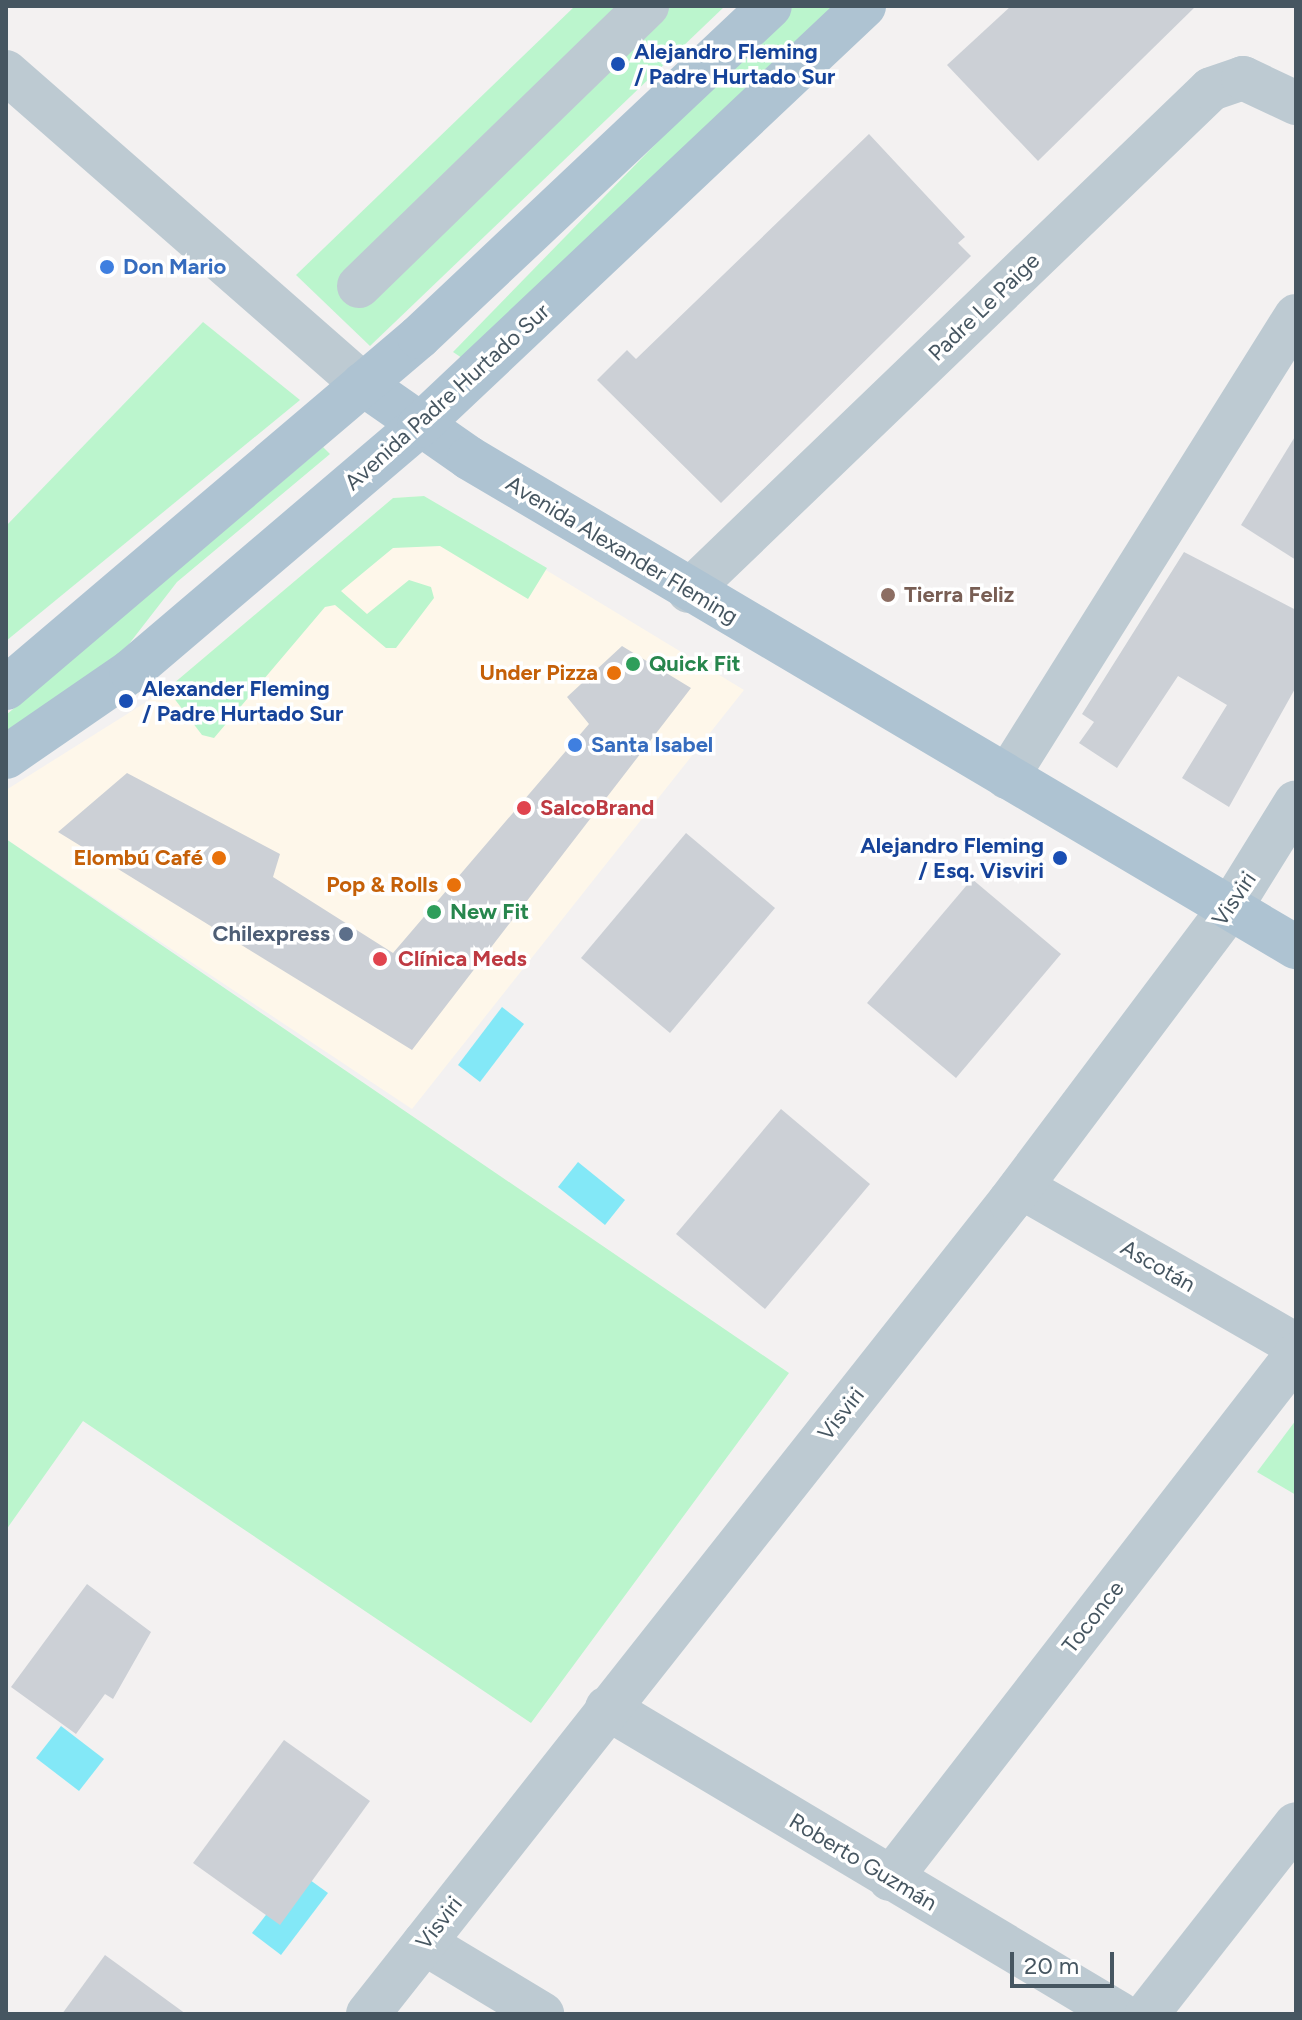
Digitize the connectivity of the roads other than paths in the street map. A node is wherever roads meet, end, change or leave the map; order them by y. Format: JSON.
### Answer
{"nodes":[{"id":1,"x":647,"y":6,"type":"edge"},
{"id":2,"x":770,"y":6,"type":"edge"},
{"id":3,"x":864,"y":6,"type":"edge"},
{"id":4,"x":6,"y":72,"type":"edge"},
{"id":5,"x":1296,"y":103,"type":"edge"},
{"id":6,"x":359,"y":286,"type":"dead end"},
{"id":7,"x":1296,"y":316,"type":"edge"},
{"id":8,"x":363,"y":384,"type":"junction"},
{"id":9,"x":419,"y":426,"type":"junction"},
{"id":10,"x":689,"y":591,"type":"junction"},
{"id":11,"x":6,"y":688,"type":"edge"},
{"id":12,"x":6,"y":757,"type":"edge"},
{"id":13,"x":1007,"y":777,"type":"junction"},
{"id":14,"x":1296,"y":802,"type":"edge"},
{"id":15,"x":1231,"y":907,"type":"junction"},
{"id":16,"x":1296,"y":947,"type":"edge"},
{"id":17,"x":1021,"y":1187,"type":"junction"},
{"id":18,"x":1296,"y":1345,"type":"edge"},
{"id":19,"x":1296,"y":1355,"type":"edge"},
{"id":20,"x":607,"y":1708,"type":"junction"},
{"id":21,"x":1296,"y":1824,"type":"edge"},
{"id":22,"x":890,"y":1879,"type":"junction"},
{"id":23,"x":424,"y":1943,"type":"junction"},
{"id":24,"x":368,"y":2014,"type":"edge"},
{"id":25,"x":542,"y":2014,"type":"edge"},
{"id":26,"x":1120,"y":2014,"type":"edge"},
{"id":27,"x":1147,"y":2014,"type":"edge"}],
"edges":[{"from":1,"to":6,"type":"street"},
{"from":2,"to":8,"type":"main road"},
{"from":3,"to":9,"type":"main road","name":"Avenida Padre Hurtado Sur"},
{"from":4,"to":8,"type":"street","name":"Avenida Alexander Fleming"},
{"from":5,"to":10,"type":"street","name":"Padre Le Paige"},
{"from":7,"to":13,"type":"street"},
{"from":8,"to":9,"type":"main road","name":"Avenida Alexander Fleming"},
{"from":8,"to":11,"type":"main road"},
{"from":9,"to":10,"type":"main road","name":"Avenida Alexander Fleming"},
{"from":9,"to":12,"type":"main road","name":"Avenida Padre Hurtado Sur"},
{"from":10,"to":13,"type":"main road","name":"Avenida Alexander Fleming"},
{"from":13,"to":15,"type":"main road","name":"Avenida Alexander Fleming"},
{"from":14,"to":15,"type":"street","name":"Visviri"},
{"from":15,"to":16,"type":"main road","name":"Avenida Alexander Fleming"},
{"from":15,"to":17,"type":"street","name":"Visviri"},
{"from":17,"to":18,"type":"street","name":"Ascotán"},
{"from":17,"to":20,"type":"street","name":"Visviri"},
{"from":19,"to":22,"type":"street","name":"Toconce"},
{"from":20,"to":22,"type":"street","name":"Roberto Guzmán"},
{"from":20,"to":23,"type":"street","name":"Visviri"},
{"from":21,"to":27,"type":"street"},
{"from":22,"to":26,"type":"street","name":"Roberto Guzmán"},
{"from":23,"to":24,"type":"street","name":"Visviri"},
{"from":23,"to":25,"type":"street"}]}
